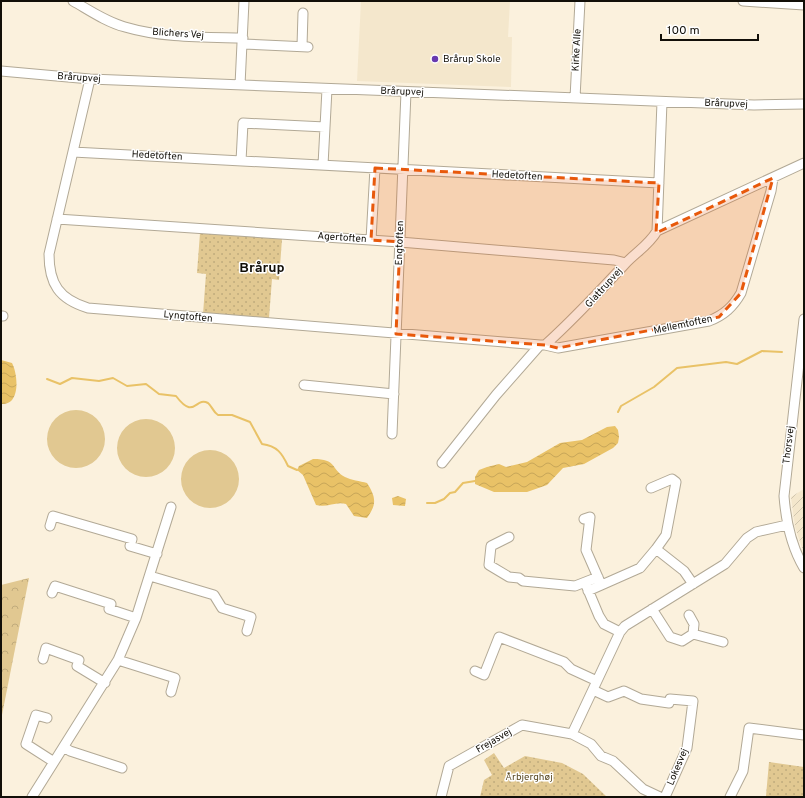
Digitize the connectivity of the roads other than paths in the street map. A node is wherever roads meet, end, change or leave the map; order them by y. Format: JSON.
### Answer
{"nodes":[{"id":1,"x":73,"y":1,"type":"edge"},
{"id":2,"x":244,"y":1,"type":"edge"},
{"id":3,"x":580,"y":1,"type":"edge"},
{"id":4,"x":743,"y":1,"type":"edge"},
{"id":5,"x":804,"y":5,"type":"edge"},
{"id":6,"x":303,"y":13,"type":"dead end"},
{"id":7,"x":243,"y":41,"type":"junction"},
{"id":8,"x":1,"y":71,"type":"edge"},
{"id":9,"x":90,"y":80,"type":"junction"},
{"id":10,"x":240,"y":85,"type":"junction"},
{"id":11,"x":327,"y":89,"type":"junction"},
{"id":12,"x":406,"y":92,"type":"junction"},
{"id":13,"x":575,"y":98,"type":"junction"},
{"id":14,"x":662,"y":102,"type":"junction"},
{"id":15,"x":804,"y":104,"type":"edge"},
{"id":16,"x":325,"y":127,"type":"junction"},
{"id":17,"x":73,"y":152,"type":"junction"},
{"id":18,"x":241,"y":161,"type":"junction"},
{"id":19,"x":804,"y":163,"type":"edge"},
{"id":20,"x":323,"y":165,"type":"junction"},
{"id":21,"x":375,"y":168,"type":"junction"},
{"id":22,"x":403,"y":170,"type":"junction"},
{"id":23,"x":773,"y":178,"type":"junction"},
{"id":24,"x":659,"y":183,"type":"junction"},
{"id":25,"x":57,"y":218,"type":"junction"},
{"id":26,"x":657,"y":231,"type":"junction"},
{"id":27,"x":371,"y":240,"type":"junction"},
{"id":28,"x":400,"y":242,"type":"junction"},
{"id":29,"x":626,"y":263,"type":"junction"},
{"id":30,"x":804,"y":319,"type":"edge"},
{"id":31,"x":396,"y":334,"type":"junction"},
{"id":32,"x":542,"y":345,"type":"junction"},
{"id":33,"x":304,"y":385,"type":"dead end"},
{"id":34,"x":394,"y":394,"type":"junction"},
{"id":35,"x":392,"y":434,"type":"dead end"},
{"id":36,"x":442,"y":463,"type":"dead end"},
{"id":37,"x":651,"y":488,"type":"dead end"},
{"id":38,"x":171,"y":508,"type":"dead end"},
{"id":39,"x":584,"y":520,"type":"dead end"},
{"id":40,"x":787,"y":525,"type":"junction"},
{"id":41,"x":50,"y":526,"type":"dead end"},
{"id":42,"x":509,"y":537,"type":"dead end"},
{"id":43,"x":656,"y":548,"type":"junction"},
{"id":44,"x":157,"y":554,"type":"junction"},
{"id":45,"x":804,"y":568,"type":"edge"},
{"id":46,"x":150,"y":576,"type":"junction"},
{"id":47,"x":600,"y":581,"type":"junction"},
{"id":48,"x":693,"y":584,"type":"junction"},
{"id":49,"x":586,"y":587,"type":"junction"},
{"id":50,"x":52,"y":593,"type":"dead end"},
{"id":51,"x":652,"y":609,"type":"junction"},
{"id":52,"x":689,"y":615,"type":"dead end"},
{"id":53,"x":136,"y":618,"type":"junction"},
{"id":54,"x":247,"y":631,"type":"dead end"},
{"id":55,"x":620,"y":632,"type":"junction"},
{"id":56,"x":693,"y":634,"type":"junction"},
{"id":57,"x":723,"y":642,"type":"dead end"},
{"id":58,"x":43,"y":659,"type":"dead end"},
{"id":59,"x":118,"y":660,"type":"junction"},
{"id":60,"x":475,"y":671,"type":"dead end"},
{"id":61,"x":597,"y":681,"type":"junction"},
{"id":62,"x":105,"y":683,"type":"junction"},
{"id":63,"x":593,"y":690,"type":"junction"},
{"id":64,"x":171,"y":692,"type":"dead end"},
{"id":65,"x":47,"y":718,"type":"dead end"},
{"id":66,"x":572,"y":734,"type":"junction"},
{"id":67,"x":804,"y":735,"type":"edge"},
{"id":68,"x":64,"y":747,"type":"junction"},
{"id":69,"x":54,"y":762,"type":"junction"},
{"id":70,"x":122,"y":768,"type":"dead end"},
{"id":71,"x":32,"y":797,"type":"edge"},
{"id":72,"x":441,"y":797,"type":"edge"},
{"id":73,"x":660,"y":797,"type":"edge"},
{"id":74,"x":665,"y":797,"type":"edge"},
{"id":75,"x":730,"y":797,"type":"edge"}],
"edges":[{"from":1,"to":7,"type":"street","name":"Blichers Vej"},
{"from":2,"to":7,"type":"street"},
{"from":3,"to":13,"type":"street","name":"Kirke Alle"},
{"from":4,"to":5,"type":"street"},
{"from":6,"to":7,"type":"street","name":"Blichers Vej"},
{"from":7,"to":10,"type":"street"},
{"from":8,"to":9,"type":"street","name":"Brårupvej"},
{"from":9,"to":10,"type":"street","name":"Brårupvej"},
{"from":9,"to":17,"type":"street","name":"Lyngtoften"},
{"from":10,"to":11,"type":"street","name":"Brårupvej"},
{"from":11,"to":12,"type":"street","name":"Brårupvej"},
{"from":11,"to":16,"type":"street"},
{"from":12,"to":13,"type":"street","name":"Brårupvej"},
{"from":12,"to":22,"type":"street","name":"Engtoften"},
{"from":13,"to":14,"type":"street","name":"Brårupvej"},
{"from":14,"to":15,"type":"street","name":"Brårupvej"},
{"from":14,"to":24,"type":"street"},
{"from":16,"to":18,"type":"street"},
{"from":16,"to":20,"type":"street"},
{"from":17,"to":18,"type":"street","name":"Hedetoften"},
{"from":17,"to":25,"type":"street","name":"Lyngtoften"},
{"from":18,"to":20,"type":"street","name":"Hedetoften"},
{"from":19,"to":23,"type":"street","name":"Glattrupvej"},
{"from":20,"to":21,"type":"street","name":"Hedetoften"},
{"from":21,"to":22,"type":"street","name":"Hedetoften"},
{"from":21,"to":27,"type":"street"},
{"from":22,"to":24,"type":"street","name":"Hedetoften"},
{"from":22,"to":28,"type":"street","name":"Engtoften"},
{"from":23,"to":26,"type":"street","name":"Glattrupvej"},
{"from":23,"to":32,"type":"street","name":"Mellemtoften"},
{"from":24,"to":26,"type":"street"},
{"from":25,"to":27,"type":"street","name":"Agertoften"},
{"from":25,"to":31,"type":"street","name":"Lyngtoften"},
{"from":26,"to":29,"type":"street","name":"Glattrupvej"},
{"from":27,"to":28,"type":"street","name":"Agertoften"},
{"from":28,"to":29,"type":"street","name":"Agertoften"},
{"from":28,"to":31,"type":"street","name":"Engtoften"},
{"from":29,"to":32,"type":"street","name":"Glattrupvej"},
{"from":30,"to":40,"type":"street","name":"Thorsvej"},
{"from":31,"to":32,"type":"street","name":"Lyngtoften"},
{"from":31,"to":34,"type":"street","name":"Engtoften"},
{"from":32,"to":36,"type":"street","name":"Glattrupvej"},
{"from":33,"to":34,"type":"street"},
{"from":34,"to":35,"type":"street","name":"Engtoften"},
{"from":37,"to":43,"type":"street"},
{"from":38,"to":44,"type":"street"},
{"from":39,"to":47,"type":"street"},
{"from":40,"to":45,"type":"street","name":"Thorsvej"},
{"from":40,"to":48,"type":"street"},
{"from":41,"to":44,"type":"street"},
{"from":42,"to":49,"type":"street"},
{"from":43,"to":47,"type":"street"},
{"from":43,"to":48,"type":"street"},
{"from":44,"to":46,"type":"street"},
{"from":46,"to":53,"type":"street"},
{"from":46,"to":54,"type":"street"},
{"from":47,"to":49,"type":"street"},
{"from":48,"to":51,"type":"street"},
{"from":49,"to":55,"type":"street"},
{"from":50,"to":53,"type":"street"},
{"from":51,"to":55,"type":"street"},
{"from":51,"to":56,"type":"street"},
{"from":52,"to":56,"type":"street"},
{"from":53,"to":59,"type":"street"},
{"from":55,"to":61,"type":"street"},
{"from":56,"to":57,"type":"street"},
{"from":58,"to":62,"type":"street"},
{"from":59,"to":62,"type":"street"},
{"from":59,"to":64,"type":"street"},
{"from":60,"to":61,"type":"street"},
{"from":61,"to":63,"type":"street"},
{"from":62,"to":68,"type":"street"},
{"from":63,"to":66,"type":"street"},
{"from":63,"to":74,"type":"street","name":"Lokesvej"},
{"from":65,"to":69,"type":"street"},
{"from":66,"to":72,"type":"street","name":"Frejasvej"},
{"from":66,"to":73,"type":"street"},
{"from":67,"to":75,"type":"street"},
{"from":68,"to":69,"type":"street"},
{"from":68,"to":70,"type":"street"},
{"from":69,"to":71,"type":"street"}]}
